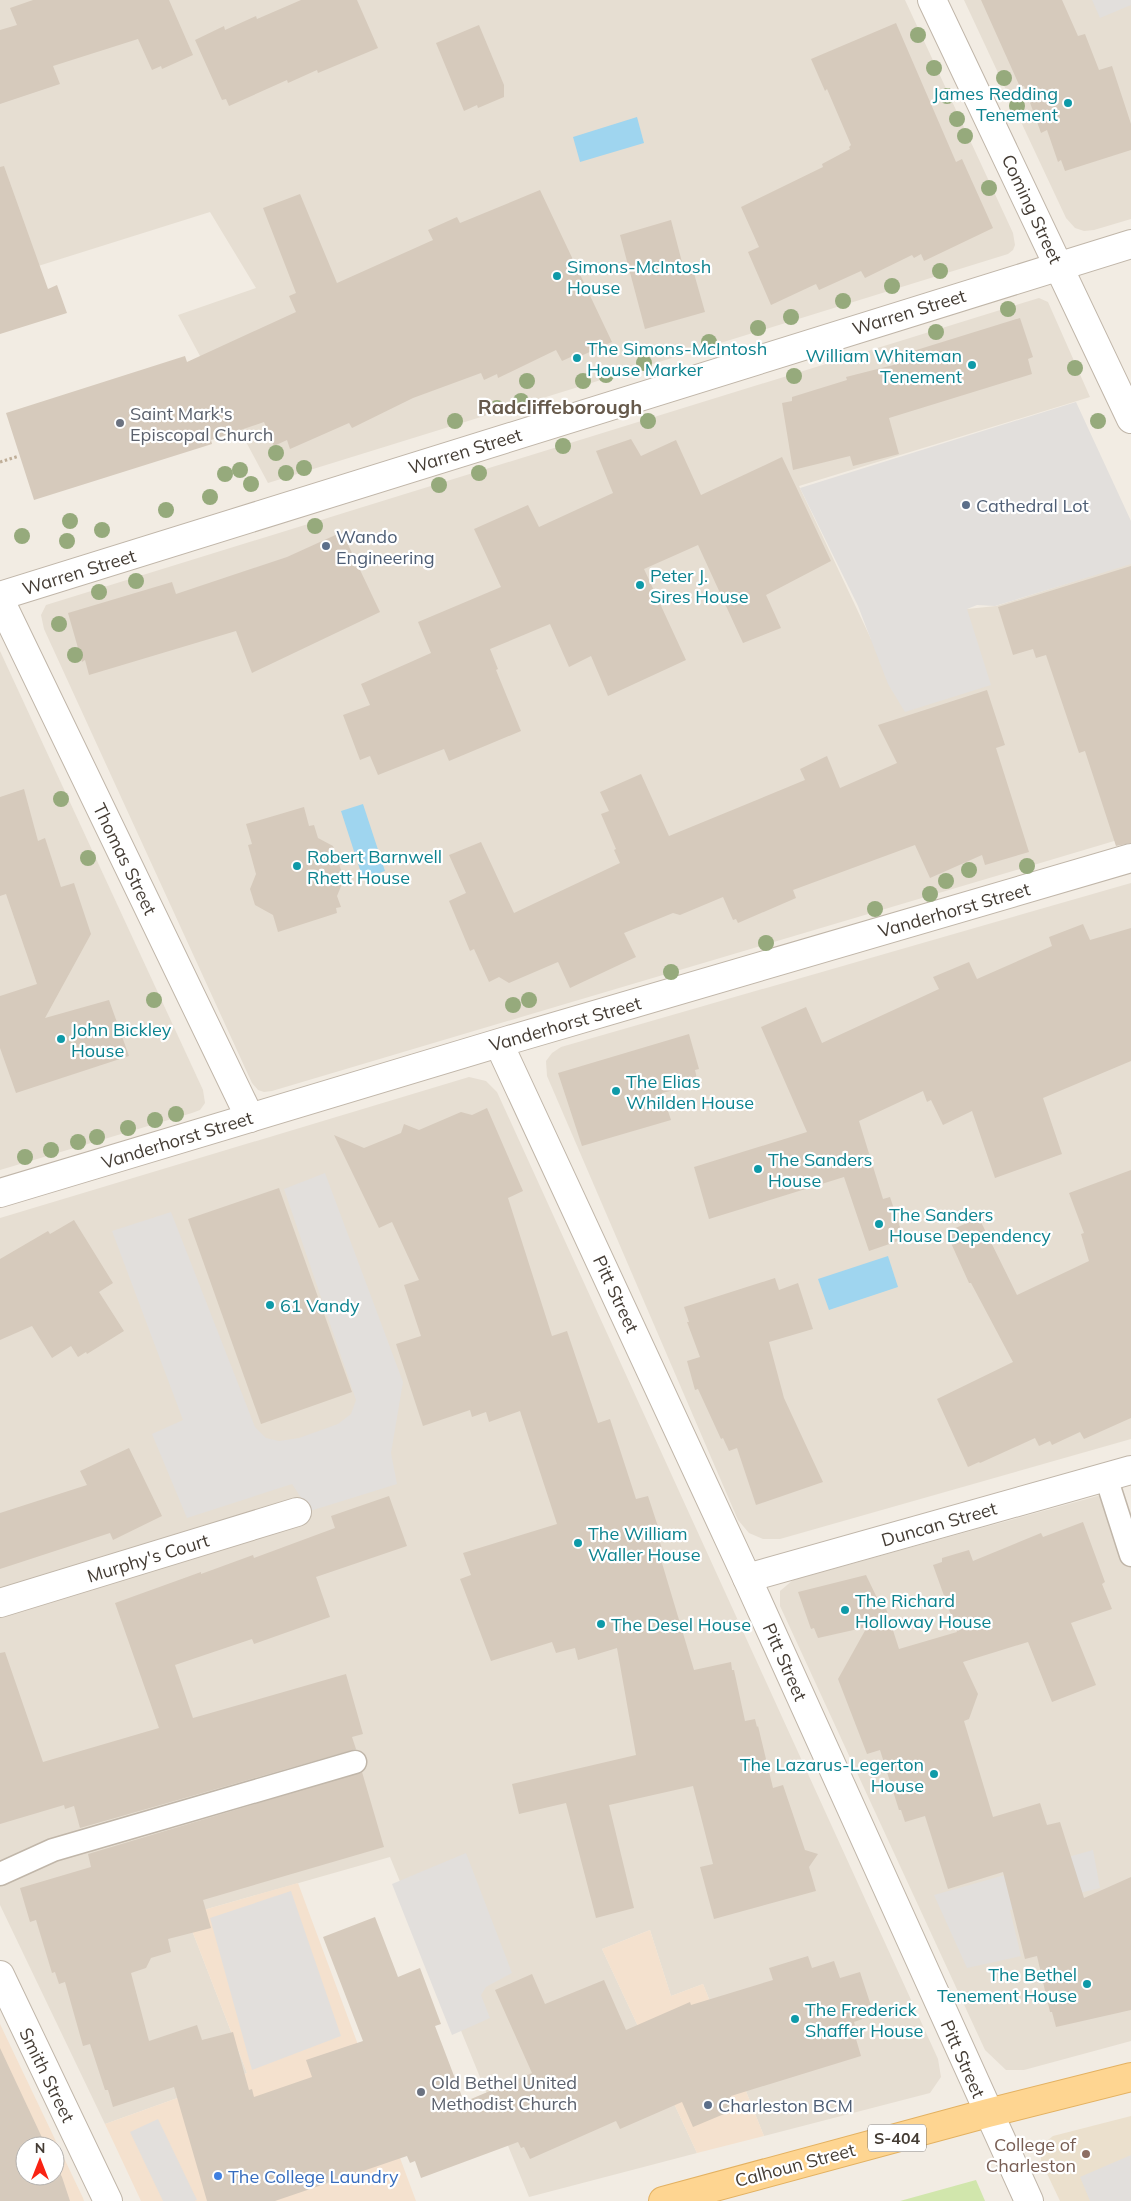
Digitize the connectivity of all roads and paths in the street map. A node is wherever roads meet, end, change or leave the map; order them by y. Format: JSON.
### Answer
{"nodes":[{"id":1,"x":932,"y":0,"type":"edge"},
{"id":2,"x":1131,"y":244,"type":"edge"},
{"id":3,"x":1059,"y":266,"type":"junction"},
{"id":4,"x":1131,"y":418,"type":"edge"},
{"id":5,"x":19,"y":456,"type":"dead end"},
{"id":6,"x":0,"y":462,"type":"edge"},
{"id":7,"x":0,"y":598,"type":"edge"},
{"id":8,"x":1131,"y":858,"type":"edge"},
{"id":9,"x":499,"y":1044,"type":"junction"},
{"id":10,"x":250,"y":1118,"type":"junction"},
{"id":11,"x":0,"y":1193,"type":"edge"},
{"id":12,"x":1118,"y":1474,"type":"edge"},
{"id":13,"x":297,"y":1512,"type":"dead end"},
{"id":14,"x":1131,"y":1555,"type":"edge"},
{"id":15,"x":747,"y":1578,"type":"junction"},
{"id":16,"x":0,"y":1604,"type":"edge"},
{"id":17,"x":355,"y":1762,"type":"dead end"},
{"id":18,"x":0,"y":1874,"type":"edge"},
{"id":19,"x":0,"y":1975,"type":"edge"},
{"id":20,"x":1131,"y":2077,"type":"edge"},
{"id":21,"x":988,"y":2113,"type":"junction"},
{"id":22,"x":108,"y":2201,"type":"edge"},
{"id":23,"x":663,"y":2201,"type":"edge"},
{"id":24,"x":1028,"y":2201,"type":"edge"}],
"edges":[{"from":1,"to":3,"type":"street","name":"Coming Street"},
{"from":2,"to":3,"type":"street","name":"Warren Street"},
{"from":3,"to":4,"type":"street","name":"Coming Street"},
{"from":3,"to":7,"type":"street","name":"Warren Street"},
{"from":5,"to":6,"type":"path"},
{"from":7,"to":10,"type":"street","name":"Thomas Street"},
{"from":8,"to":9,"type":"street","name":"Vanderhorst Street"},
{"from":9,"to":10,"type":"street","name":"Vanderhorst Street"},
{"from":9,"to":15,"type":"street","name":"Pitt Street"},
{"from":10,"to":11,"type":"street","name":"Vanderhorst Street"},
{"from":12,"to":14,"type":"lane"},
{"from":12,"to":15,"type":"street","name":"Duncan Street"},
{"from":13,"to":16,"type":"street","name":"Murphy's Court"},
{"from":15,"to":21,"type":"street","name":"Pitt Street"},
{"from":17,"to":18,"type":"lane"},
{"from":19,"to":22,"type":"street","name":"Smith Street"},
{"from":20,"to":21,"type":"main road","name":"Calhoun Street","number":"S-404"},
{"from":21,"to":23,"type":"main road","name":"Calhoun Street","number":"S-404"},
{"from":21,"to":24,"type":"street","name":"Pitt Street"}]}
